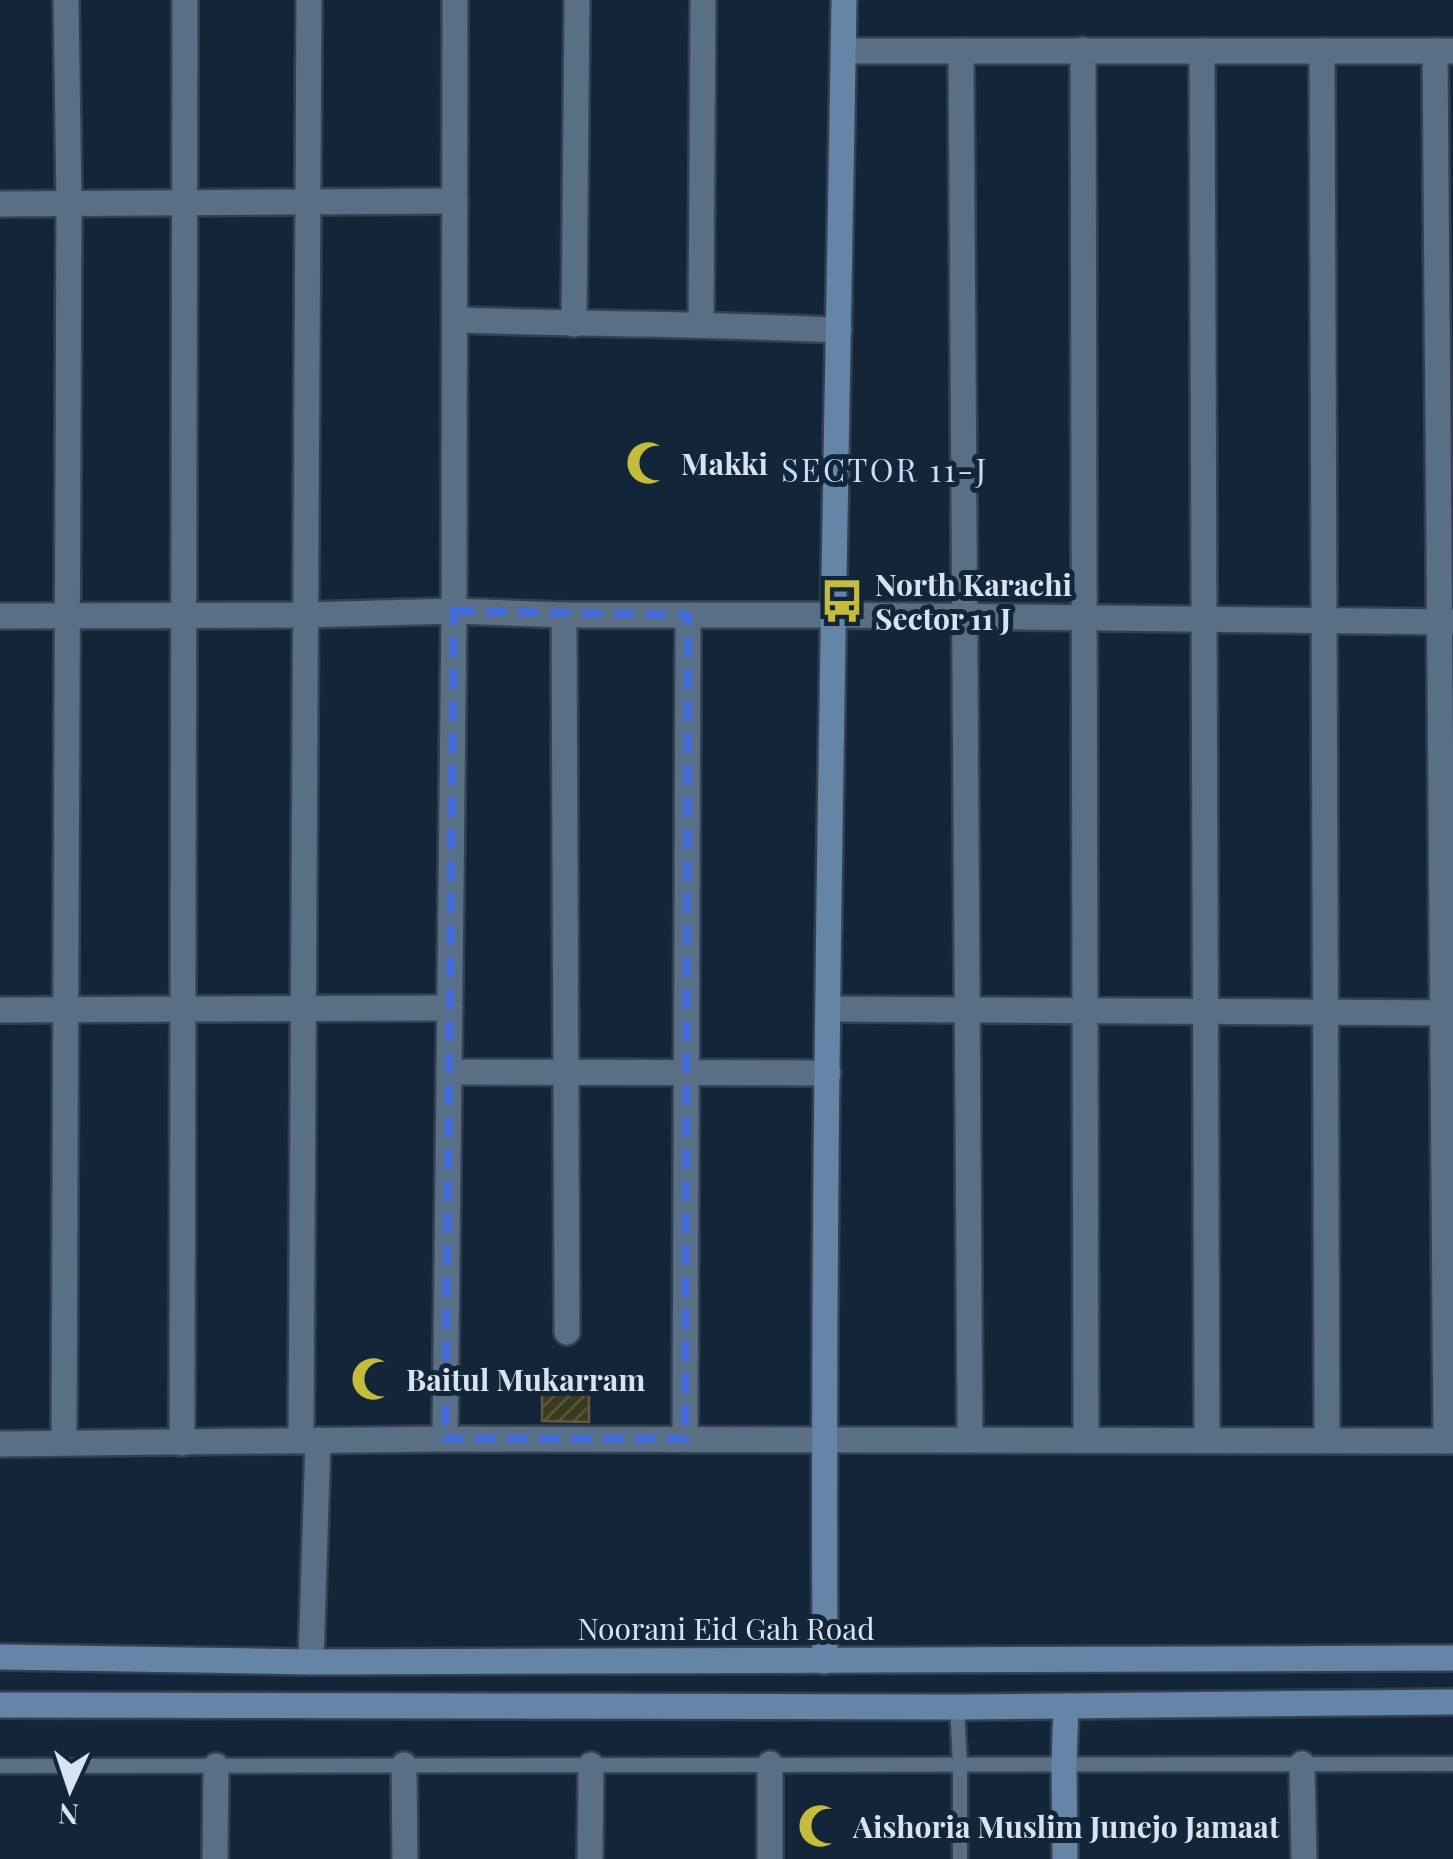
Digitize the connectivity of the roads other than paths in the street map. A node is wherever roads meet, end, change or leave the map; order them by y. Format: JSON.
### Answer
{"nodes":[{"id":1,"x":66,"y":0,"type":"edge"},
{"id":2,"x":185,"y":0,"type":"edge"},
{"id":3,"x":309,"y":0,"type":"edge"},
{"id":4,"x":455,"y":0,"type":"edge"},
{"id":5,"x":577,"y":0,"type":"edge"},
{"id":6,"x":703,"y":0,"type":"edge"},
{"id":7,"x":844,"y":0,"type":"edge"},
{"id":8,"x":843,"y":50,"type":"junction"},
{"id":9,"x":1083,"y":50,"type":"junction"},
{"id":10,"x":962,"y":51,"type":"junction"},
{"id":11,"x":1202,"y":51,"type":"junction"},
{"id":12,"x":1322,"y":51,"type":"junction"},
{"id":13,"x":1444,"y":51,"type":"edge"},
{"id":14,"x":455,"y":201,"type":"junction"},
{"id":15,"x":185,"y":202,"type":"junction"},
{"id":16,"x":308,"y":202,"type":"junction"},
{"id":17,"x":0,"y":204,"type":"edge"},
{"id":18,"x":70,"y":204,"type":"junction"},
{"id":19,"x":456,"y":320,"type":"junction"},
{"id":20,"x":574,"y":324,"type":"junction"},
{"id":21,"x":700,"y":324,"type":"junction"},
{"id":22,"x":838,"y":330,"type":"junction"},
{"id":23,"x":454,"y":611,"type":"junction"},
{"id":24,"x":184,"y":615,"type":"junction"},
{"id":25,"x":306,"y":615,"type":"junction"},
{"id":26,"x":564,"y":615,"type":"junction"},
{"id":27,"x":688,"y":615,"type":"junction"},
{"id":28,"x":833,"y":615,"type":"junction"},
{"id":29,"x":0,"y":616,"type":"edge"},
{"id":30,"x":67,"y":616,"type":"junction"},
{"id":31,"x":965,"y":616,"type":"junction"},
{"id":32,"x":1084,"y":618,"type":"junction"},
{"id":33,"x":1204,"y":619,"type":"junction"},
{"id":34,"x":1324,"y":620,"type":"junction"},
{"id":35,"x":1446,"y":622,"type":"edge"},
{"id":36,"x":450,"y":1008,"type":"junction"},
{"id":37,"x":303,"y":1009,"type":"junction"},
{"id":38,"x":829,"y":1009,"type":"junction"},
{"id":39,"x":0,"y":1010,"type":"edge"},
{"id":40,"x":66,"y":1010,"type":"junction"},
{"id":41,"x":183,"y":1010,"type":"junction"},
{"id":42,"x":967,"y":1010,"type":"junction"},
{"id":43,"x":1085,"y":1010,"type":"junction"},
{"id":44,"x":1205,"y":1011,"type":"junction"},
{"id":45,"x":1326,"y":1012,"type":"junction"},
{"id":46,"x":1448,"y":1013,"type":"edge"},
{"id":47,"x":450,"y":1072,"type":"junction"},
{"id":48,"x":566,"y":1072,"type":"junction"},
{"id":49,"x":686,"y":1073,"type":"junction"},
{"id":50,"x":828,"y":1073,"type":"junction"},
{"id":51,"x":567,"y":1332,"type":"dead end"},
{"id":52,"x":445,"y":1439,"type":"junction"},
{"id":53,"x":685,"y":1439,"type":"junction"},
{"id":54,"x":824,"y":1439,"type":"junction"},
{"id":55,"x":970,"y":1439,"type":"junction"},
{"id":56,"x":1086,"y":1440,"type":"junction"},
{"id":57,"x":1207,"y":1440,"type":"junction"},
{"id":58,"x":1327,"y":1440,"type":"junction"},
{"id":59,"x":309,"y":1441,"type":"junction"},
{"id":60,"x":1450,"y":1441,"type":"edge"},
{"id":61,"x":64,"y":1442,"type":"junction"},
{"id":62,"x":182,"y":1443,"type":"junction"},
{"id":63,"x":0,"y":1444,"type":"edge"},
{"id":64,"x":0,"y":1657,"type":"edge"},
{"id":65,"x":1453,"y":1658,"type":"edge"},
{"id":66,"x":826,"y":1660,"type":"junction"},
{"id":67,"x":311,"y":1662,"type":"junction"},
{"id":68,"x":1453,"y":1702,"type":"edge"},
{"id":69,"x":0,"y":1705,"type":"edge"},
{"id":70,"x":958,"y":1706,"type":"junction"},
{"id":71,"x":1066,"y":1706,"type":"junction"},
{"id":72,"x":770,"y":1764,"type":"junction"},
{"id":73,"x":960,"y":1764,"type":"junction"},
{"id":74,"x":1064,"y":1764,"type":"junction"},
{"id":75,"x":1302,"y":1764,"type":"junction"},
{"id":76,"x":1453,"y":1764,"type":"edge"},
{"id":77,"x":591,"y":1765,"type":"junction"},
{"id":78,"x":0,"y":1766,"type":"edge"},
{"id":79,"x":216,"y":1766,"type":"junction"},
{"id":80,"x":404,"y":1766,"type":"junction"},
{"id":81,"x":215,"y":1859,"type":"edge"},
{"id":82,"x":405,"y":1859,"type":"edge"},
{"id":83,"x":590,"y":1859,"type":"edge"},
{"id":84,"x":770,"y":1859,"type":"edge"},
{"id":85,"x":960,"y":1859,"type":"edge"},
{"id":86,"x":1065,"y":1859,"type":"edge"},
{"id":87,"x":1304,"y":1859,"type":"edge"}],
"edges":[{"from":1,"to":18,"type":"street"},
{"from":2,"to":15,"type":"street"},
{"from":3,"to":16,"type":"street"},
{"from":4,"to":14,"type":"street"},
{"from":5,"to":20,"type":"street"},
{"from":6,"to":21,"type":"street"},
{"from":7,"to":8,"type":"main road"},
{"from":8,"to":10,"type":"street"},
{"from":8,"to":22,"type":"main road"},
{"from":9,"to":10,"type":"street"},
{"from":9,"to":11,"type":"street"},
{"from":9,"to":32,"type":"street"},
{"from":10,"to":31,"type":"street"},
{"from":11,"to":12,"type":"street"},
{"from":11,"to":33,"type":"street"},
{"from":12,"to":13,"type":"street"},
{"from":12,"to":34,"type":"street"},
{"from":13,"to":35,"type":"street"},
{"from":14,"to":16,"type":"street"},
{"from":14,"to":19,"type":"street"},
{"from":15,"to":16,"type":"street"},
{"from":15,"to":18,"type":"street"},
{"from":15,"to":24,"type":"street"},
{"from":16,"to":25,"type":"street"},
{"from":17,"to":18,"type":"street"},
{"from":18,"to":30,"type":"street"},
{"from":19,"to":20,"type":"street"},
{"from":19,"to":23,"type":"street"},
{"from":20,"to":21,"type":"street"},
{"from":21,"to":22,"type":"street"},
{"from":22,"to":28,"type":"main road"},
{"from":23,"to":25,"type":"street"},
{"from":23,"to":26,"type":"street"},
{"from":23,"to":36,"type":"street"},
{"from":24,"to":25,"type":"street"},
{"from":24,"to":30,"type":"street"},
{"from":24,"to":41,"type":"street"},
{"from":25,"to":37,"type":"street"},
{"from":26,"to":27,"type":"street"},
{"from":26,"to":48,"type":"street"},
{"from":27,"to":28,"type":"street"},
{"from":27,"to":49,"type":"street"},
{"from":28,"to":31,"type":"street"},
{"from":28,"to":38,"type":"main road"},
{"from":29,"to":30,"type":"street"},
{"from":30,"to":40,"type":"street"},
{"from":31,"to":32,"type":"street"},
{"from":31,"to":42,"type":"street"},
{"from":32,"to":33,"type":"street"},
{"from":32,"to":43,"type":"street"},
{"from":33,"to":34,"type":"street"},
{"from":33,"to":44,"type":"street"},
{"from":34,"to":35,"type":"street"},
{"from":34,"to":45,"type":"street"},
{"from":35,"to":46,"type":"street"},
{"from":36,"to":37,"type":"street"},
{"from":36,"to":47,"type":"street"},
{"from":37,"to":41,"type":"street"},
{"from":37,"to":59,"type":"street"},
{"from":38,"to":42,"type":"street"},
{"from":38,"to":50,"type":"main road"},
{"from":39,"to":40,"type":"street"},
{"from":40,"to":41,"type":"street"},
{"from":40,"to":61,"type":"street"},
{"from":41,"to":62,"type":"street"},
{"from":42,"to":43,"type":"street"},
{"from":42,"to":55,"type":"street"},
{"from":43,"to":44,"type":"street"},
{"from":43,"to":56,"type":"street"},
{"from":44,"to":45,"type":"street"},
{"from":44,"to":57,"type":"street"},
{"from":45,"to":46,"type":"street"},
{"from":45,"to":58,"type":"street"},
{"from":46,"to":60,"type":"street"},
{"from":47,"to":48,"type":"street"},
{"from":47,"to":52,"type":"street"},
{"from":48,"to":49,"type":"street"},
{"from":48,"to":51,"type":"street"},
{"from":49,"to":50,"type":"street"},
{"from":49,"to":53,"type":"street"},
{"from":50,"to":54,"type":"main road"},
{"from":52,"to":53,"type":"street"},
{"from":52,"to":59,"type":"street"},
{"from":53,"to":54,"type":"street"},
{"from":54,"to":55,"type":"street"},
{"from":54,"to":66,"type":"main road"},
{"from":55,"to":56,"type":"street"},
{"from":56,"to":57,"type":"street"},
{"from":57,"to":58,"type":"street"},
{"from":58,"to":60,"type":"street"},
{"from":59,"to":62,"type":"street"},
{"from":59,"to":67,"type":"street"},
{"from":61,"to":62,"type":"street"},
{"from":61,"to":63,"type":"street"},
{"from":64,"to":67,"type":"main road","name":"Noorani Eid Gah Road"},
{"from":65,"to":66,"type":"main road","name":"Noorani Eid Gah Road"},
{"from":66,"to":67,"type":"main road","name":"Noorani Eid Gah Road"},
{"from":68,"to":71,"type":"main road"},
{"from":69,"to":70,"type":"main road"},
{"from":70,"to":71,"type":"main road"},
{"from":70,"to":73,"type":"lane"},
{"from":71,"to":74,"type":"main road"},
{"from":72,"to":73,"type":"lane"},
{"from":72,"to":77,"type":"lane"},
{"from":72,"to":84,"type":"street"},
{"from":73,"to":74,"type":"lane"},
{"from":73,"to":85,"type":"lane"},
{"from":74,"to":75,"type":"lane"},
{"from":74,"to":86,"type":"main road"},
{"from":75,"to":76,"type":"lane"},
{"from":75,"to":87,"type":"street"},
{"from":77,"to":80,"type":"lane"},
{"from":77,"to":83,"type":"street"},
{"from":78,"to":79,"type":"lane"},
{"from":79,"to":80,"type":"lane"},
{"from":79,"to":81,"type":"street"},
{"from":80,"to":82,"type":"street"}]}
